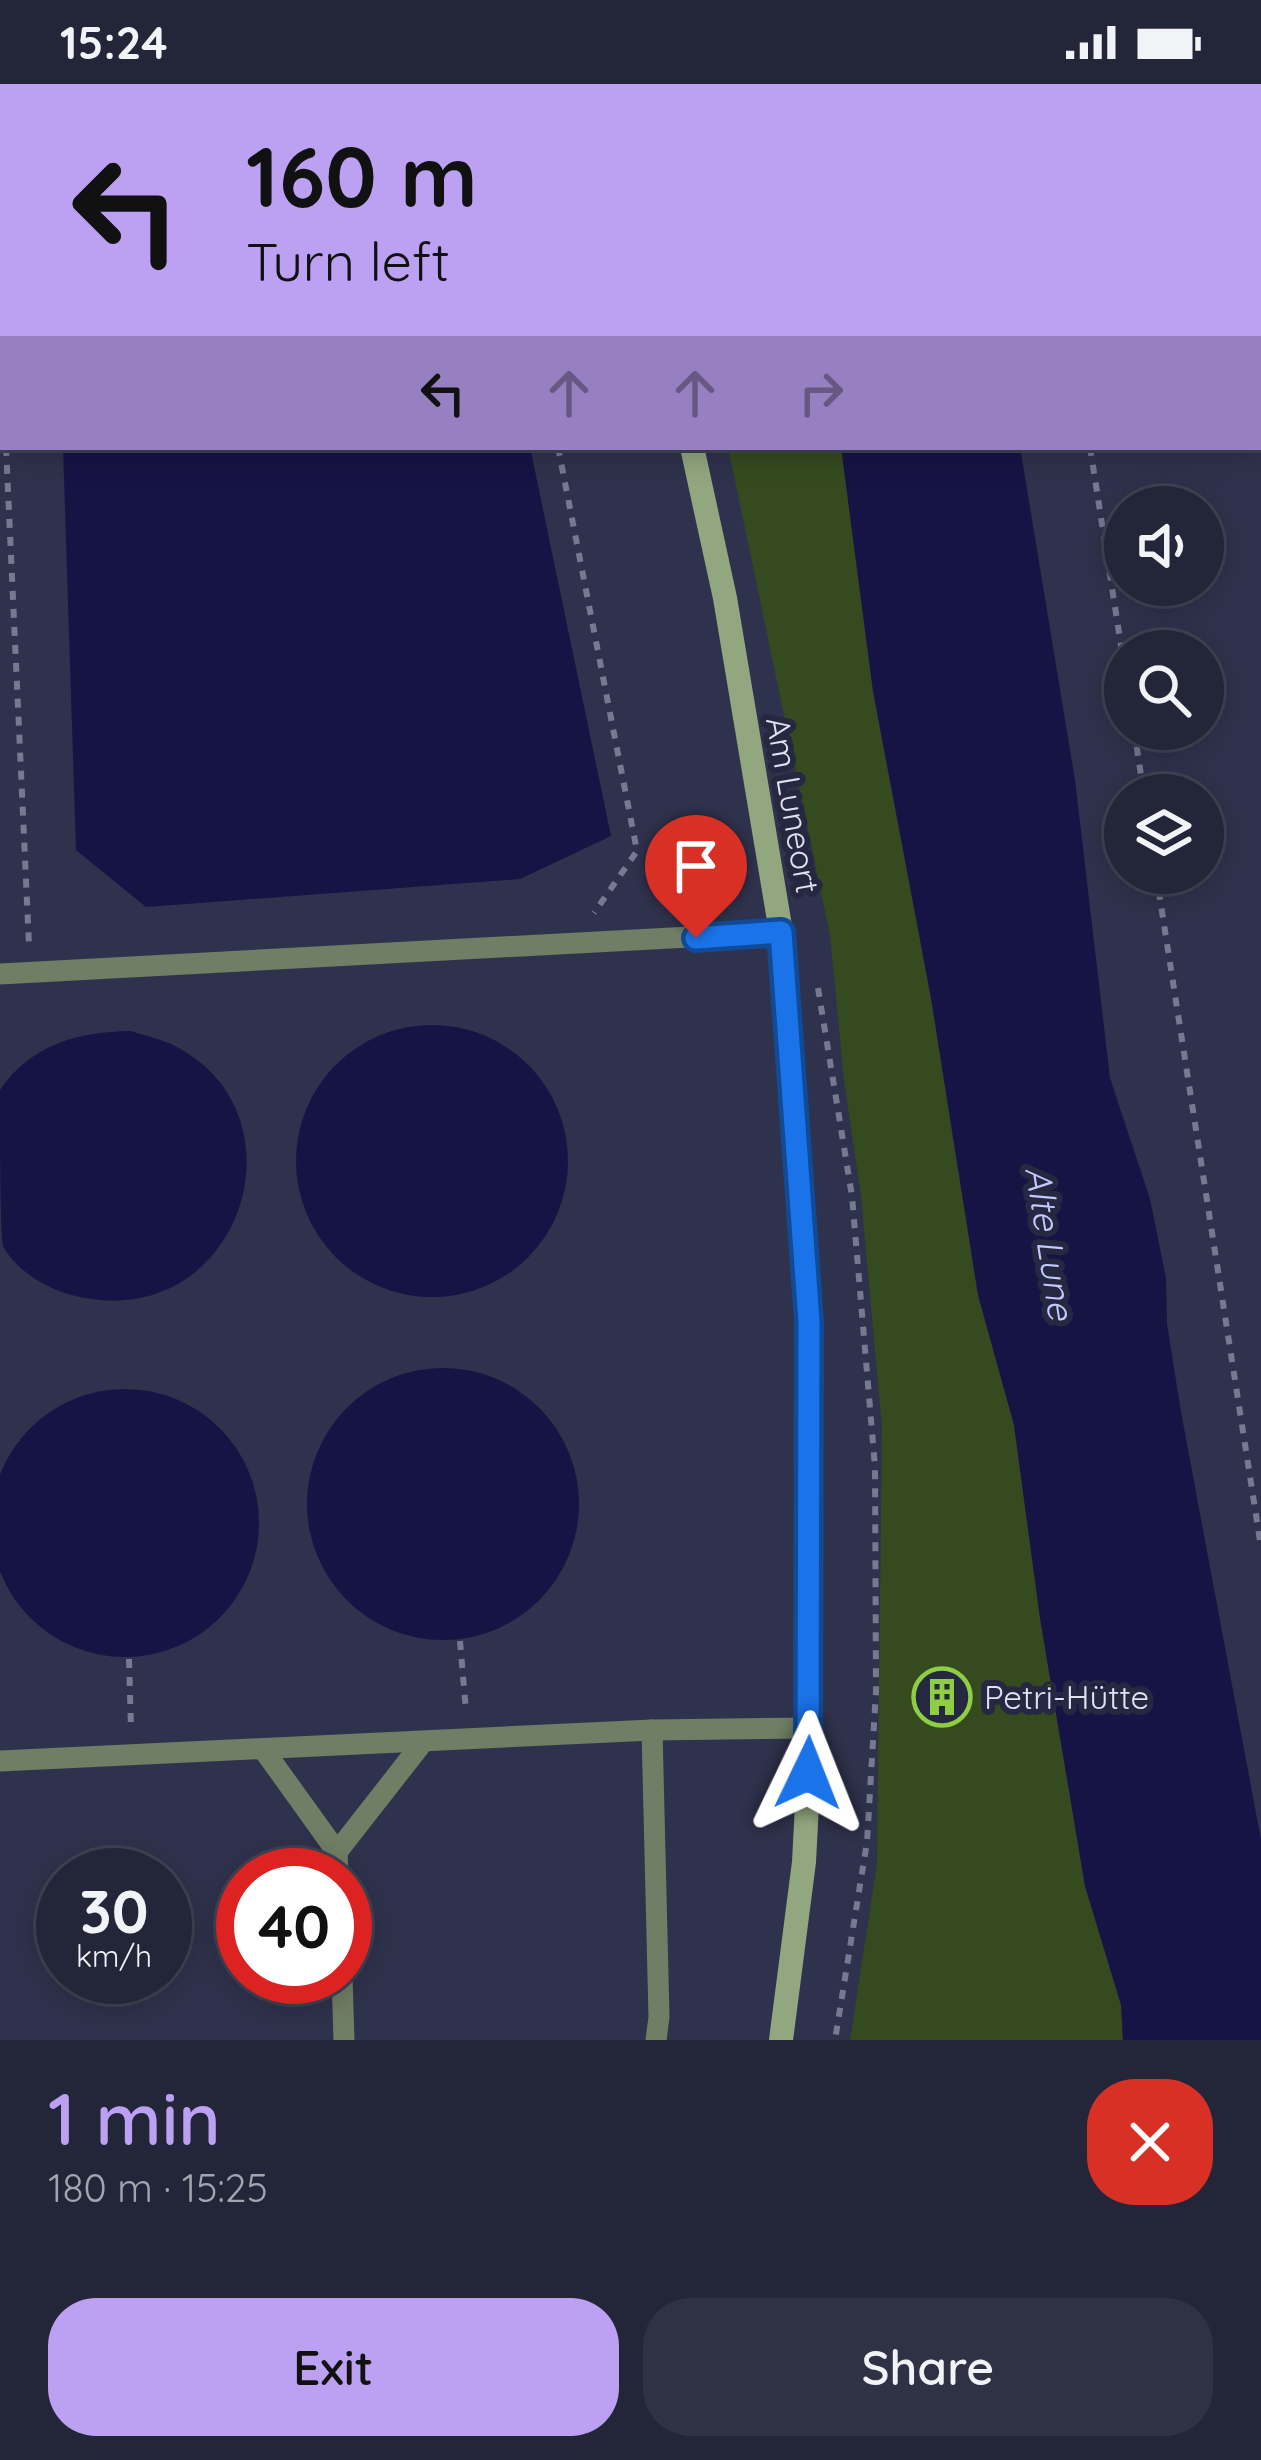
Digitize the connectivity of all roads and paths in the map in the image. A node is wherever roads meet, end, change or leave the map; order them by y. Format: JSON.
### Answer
{"nodes":[{"id":1,"x":6,"y":450,"type":"edge"},
{"id":2,"x":559,"y":450,"type":"edge"},
{"id":3,"x":693,"y":450,"type":"edge"},
{"id":4,"x":1090,"y":450,"type":"edge"},
{"id":5,"x":1119,"y":630,"type":"edge"},
{"id":6,"x":1159,"y":894,"type":"edge"},
{"id":7,"x":781,"y":932,"type":"junction"},
{"id":8,"x":572,"y":946,"type":"junction"},
{"id":9,"x":30,"y":973,"type":"junction"},
{"id":10,"x":0,"y":974,"type":"edge"},
{"id":11,"x":1261,"y":1547,"type":"edge"},
{"id":12,"x":460,"y":1640,"type":"dead end"},
{"id":13,"x":129,"y":1659,"type":"dead end"},
{"id":14,"x":811,"y":1728,"type":"junction"},
{"id":15,"x":652,"y":1730,"type":"junction"},
{"id":16,"x":468,"y":1739,"type":"junction"},
{"id":17,"x":423,"y":1742,"type":"junction"},
{"id":18,"x":263,"y":1749,"type":"junction"},
{"id":19,"x":131,"y":1756,"type":"junction"},
{"id":20,"x":0,"y":1761,"type":"edge"},
{"id":21,"x":334,"y":1848,"type":"edge"},
{"id":22,"x":340,"y":1848,"type":"edge"},
{"id":23,"x":343,"y":2004,"type":"edge"},
{"id":24,"x":344,"y":2040,"type":"edge"},
{"id":25,"x":656,"y":2040,"type":"edge"},
{"id":26,"x":781,"y":2040,"type":"edge"}],
"edges":[{"from":1,"to":9,"type":"path"},
{"from":2,"to":8,"type":"path"},
{"from":3,"to":7,"type":"street","name":"Am Luneort"},
{"from":4,"to":5,"type":"path"},
{"from":6,"to":11,"type":"path"},
{"from":7,"to":8,"type":"lane"},
{"from":7,"to":14,"type":"street","name":"Am Luneort"},
{"from":8,"to":9,"type":"lane"},
{"from":9,"to":10,"type":"lane"},
{"from":12,"to":16,"type":"path"},
{"from":13,"to":19,"type":"path"},
{"from":14,"to":15,"type":"lane"},
{"from":14,"to":26,"type":"street","name":"Am Luneort"},
{"from":15,"to":16,"type":"lane"},
{"from":15,"to":25,"type":"lane"},
{"from":16,"to":17,"type":"lane"},
{"from":17,"to":18,"type":"lane"},
{"from":17,"to":22,"type":"lane"},
{"from":18,"to":19,"type":"lane"},
{"from":18,"to":21,"type":"lane"},
{"from":19,"to":20,"type":"lane"},
{"from":23,"to":24,"type":"lane"}]}
